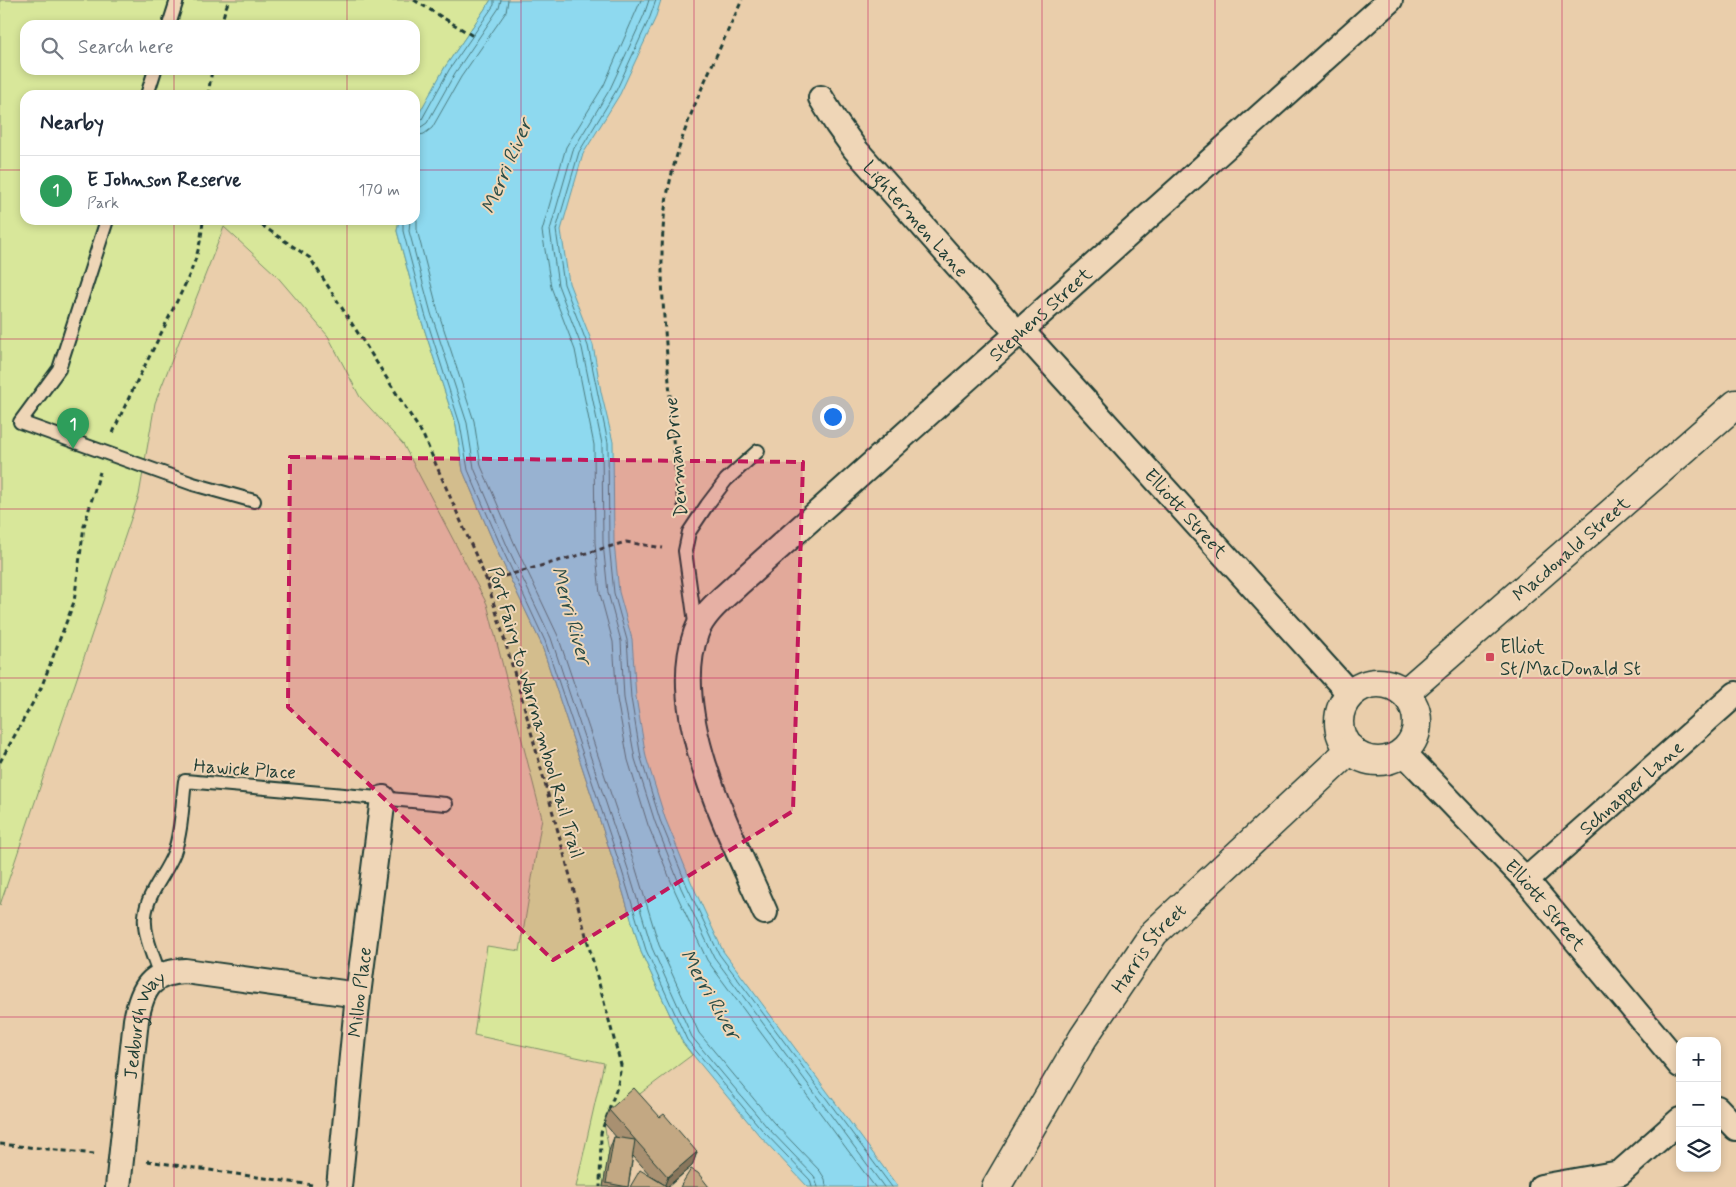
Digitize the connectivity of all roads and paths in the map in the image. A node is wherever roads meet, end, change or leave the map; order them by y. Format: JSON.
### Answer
{"nodes":[{"id":1,"x":177,"y":0,"type":"edge"},
{"id":2,"x":229,"y":0,"type":"edge"},
{"id":3,"x":414,"y":0,"type":"edge"},
{"id":4,"x":742,"y":0,"type":"edge"},
{"id":5,"x":1390,"y":0,"type":"edge"},
{"id":6,"x":171,"y":20,"type":"edge"},
{"id":7,"x":222,"y":20,"type":"edge"},
{"id":8,"x":473,"y":36,"type":"dead end"},
{"id":9,"x":153,"y":75,"type":"edge"},
{"id":10,"x":211,"y":75,"type":"edge"},
{"id":11,"x":149,"y":90,"type":"edge"},
{"id":12,"x":209,"y":90,"type":"edge"},
{"id":13,"x":821,"y":98,"type":"dead end"},
{"id":14,"x":105,"y":225,"type":"edge"},
{"id":15,"x":202,"y":225,"type":"edge"},
{"id":16,"x":261,"y":225,"type":"edge"},
{"id":17,"x":1020,"y":333,"type":"junction"},
{"id":18,"x":136,"y":383,"type":"dead end"},
{"id":19,"x":1736,"y":404,"type":"edge"},
{"id":20,"x":758,"y":451,"type":"dead end"},
{"id":21,"x":254,"y":502,"type":"dead end"},
{"id":22,"x":678,"y":508,"type":"dead end"},
{"id":23,"x":81,"y":546,"type":"dead end"},
{"id":24,"x":684,"y":551,"type":"junction"},
{"id":25,"x":487,"y":581,"type":"junction"},
{"id":26,"x":696,"y":632,"type":"junction"},
{"id":27,"x":1405,"y":693,"type":"junction"},
{"id":28,"x":1350,"y":694,"type":"junction"},
{"id":29,"x":1736,"y":694,"type":"edge"},
{"id":30,"x":1351,"y":749,"type":"junction"},
{"id":31,"x":1403,"y":752,"type":"junction"},
{"id":32,"x":0,"y":762,"type":"edge"},
{"id":33,"x":383,"y":798,"type":"junction"},
{"id":34,"x":446,"y":804,"type":"dead end"},
{"id":35,"x":1526,"y":880,"type":"junction"},
{"id":36,"x":765,"y":912,"type":"dead end"},
{"id":37,"x":160,"y":976,"type":"junction"},
{"id":38,"x":358,"y":995,"type":"junction"},
{"id":39,"x":1676,"y":1060,"type":"edge"},
{"id":40,"x":1721,"y":1112,"type":"edge"},
{"id":41,"x":1676,"y":1124,"type":"edge"},
{"id":42,"x":1736,"y":1128,"type":"edge"},
{"id":43,"x":0,"y":1144,"type":"edge"},
{"id":44,"x":121,"y":1157,"type":"junction"},
{"id":45,"x":314,"y":1186,"type":"dead end"},
{"id":46,"x":118,"y":1187,"type":"edge"},
{"id":47,"x":338,"y":1187,"type":"edge"},
{"id":48,"x":600,"y":1187,"type":"edge"},
{"id":49,"x":996,"y":1187,"type":"edge"},
{"id":50,"x":1542,"y":1187,"type":"edge"}],
"edges":[{"from":1,"to":6,"type":"lane"},
{"from":2,"to":7,"type":"path"},
{"from":3,"to":8,"type":"path"},
{"from":4,"to":22,"type":"path","name":"Denman Drive"},
{"from":5,"to":17,"type":"street","name":"Stephens Street"},
{"from":9,"to":11,"type":"lane"},
{"from":10,"to":12,"type":"path"},
{"from":13,"to":17,"type":"street","name":"Lightermen Lane"},
{"from":14,"to":21,"type":"lane"},
{"from":15,"to":18,"type":"path"},
{"from":16,"to":25,"type":"path","name":"Port Fairy to Warrnambool Rail Trail"},
{"from":17,"to":26,"type":"street","name":"Stephens Street"},
{"from":17,"to":28,"type":"street","name":"Elliott Street"},
{"from":19,"to":27,"type":"street","name":"Macdonald Street"},
{"from":20,"to":24,"type":"lane"},
{"from":23,"to":32,"type":"path"},
{"from":24,"to":25,"type":"path"},
{"from":24,"to":26,"type":"lane"},
{"from":25,"to":48,"type":"path","name":"Port Fairy to Warrnambool Rail Trail"},
{"from":26,"to":36,"type":"street"},
{"from":27,"to":28,"type":"street"},
{"from":27,"to":31,"type":"street"},
{"from":28,"to":30,"type":"street"},
{"from":29,"to":35,"type":"street","name":"Schnapper Lane"},
{"from":30,"to":31,"type":"street"},
{"from":30,"to":49,"type":"street","name":"Harris Street"},
{"from":31,"to":35,"type":"street","name":"Elliott Street"},
{"from":33,"to":34,"type":"lane","name":"Hawick Place"},
{"from":33,"to":37,"type":"lane","name":"Hawick Place"},
{"from":33,"to":38,"type":"street","name":"Milloo Place"},
{"from":35,"to":39,"type":"street","name":"Elliott Street"},
{"from":37,"to":38,"type":"street","name":"Jedburgh Way"},
{"from":37,"to":44,"type":"street","name":"Jedburgh Way"},
{"from":38,"to":47,"type":"street","name":"Milloo Place"},
{"from":40,"to":42,"type":"street"},
{"from":41,"to":50,"type":"street"},
{"from":43,"to":44,"type":"path"},
{"from":44,"to":45,"type":"path"},
{"from":44,"to":46,"type":"street","name":"Jedburgh Way"}]}
